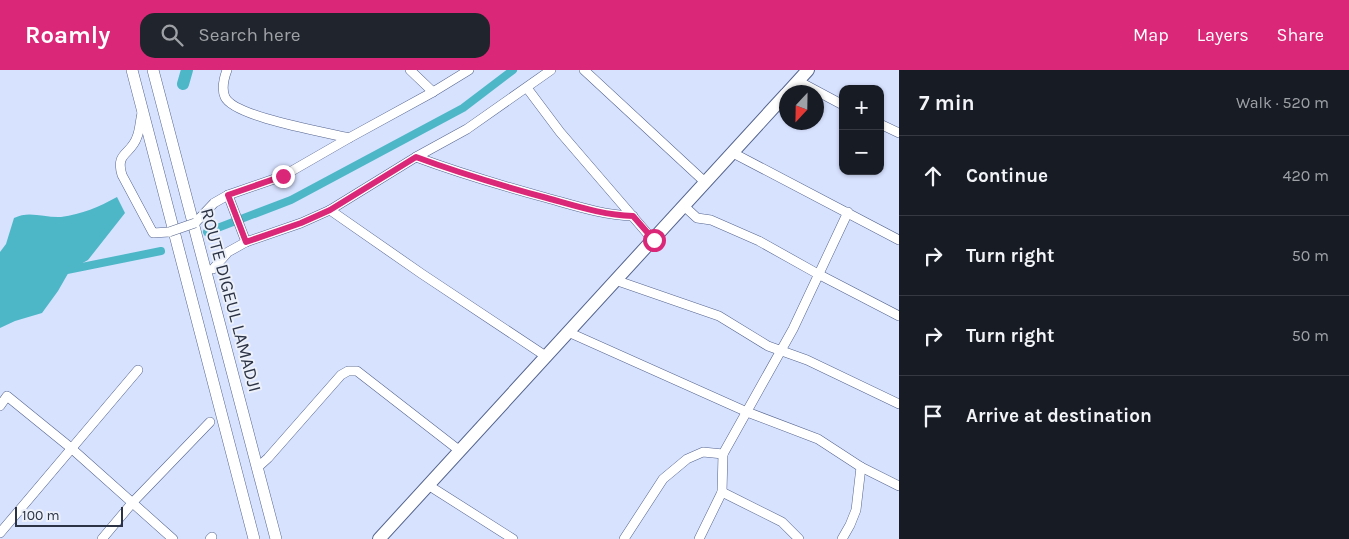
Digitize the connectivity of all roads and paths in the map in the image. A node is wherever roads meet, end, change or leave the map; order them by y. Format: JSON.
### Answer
{"nodes":[{"id":1,"x":132,"y":70,"type":"edge"},
{"id":2,"x":153,"y":70,"type":"edge"},
{"id":3,"x":227,"y":70,"type":"edge"},
{"id":4,"x":410,"y":70,"type":"edge"},
{"id":5,"x":469,"y":70,"type":"edge"},
{"id":6,"x":551,"y":70,"type":"edge"},
{"id":7,"x":584,"y":70,"type":"edge"},
{"id":8,"x":808,"y":70,"type":"edge"},
{"id":9,"x":798,"y":81,"type":"junction"},
{"id":10,"x":794,"y":85,"type":"edge"},
{"id":11,"x":527,"y":88,"type":"junction"},
{"id":12,"x":433,"y":92,"type":"junction"},
{"id":13,"x":779,"y":102,"type":"edge"},
{"id":14,"x":839,"y":103,"type":"edge"},
{"id":15,"x":142,"y":111,"type":"junction"},
{"id":16,"x":884,"y":126,"type":"edge"},
{"id":17,"x":899,"y":133,"type":"edge"},
{"id":18,"x":349,"y":138,"type":"junction"},
{"id":19,"x":733,"y":153,"type":"junction"},
{"id":20,"x":416,"y":157,"type":"junction"},
{"id":21,"x":706,"y":182,"type":"junction"},
{"id":22,"x":228,"y":195,"type":"junction"},
{"id":23,"x":684,"y":206,"type":"junction"},
{"id":24,"x":330,"y":210,"type":"junction"},
{"id":25,"x":848,"y":212,"type":"junction"},
{"id":26,"x":633,"y":216,"type":"junction"},
{"id":27,"x":654,"y":240,"type":"junction"},
{"id":28,"x":899,"y":240,"type":"edge"},
{"id":29,"x":246,"y":242,"type":"junction"},
{"id":30,"x":213,"y":269,"type":"dead end"},
{"id":31,"x":818,"y":274,"type":"junction"},
{"id":32,"x":615,"y":280,"type":"junction"},
{"id":33,"x":899,"y":316,"type":"edge"},
{"id":34,"x":568,"y":332,"type":"junction"},
{"id":35,"x":780,"y":349,"type":"junction"},
{"id":36,"x":547,"y":357,"type":"junction"},
{"id":37,"x":138,"y":370,"type":"dead end"},
{"id":38,"x":899,"y":404,"type":"edge"},
{"id":39,"x":0,"y":406,"type":"edge"},
{"id":40,"x":747,"y":412,"type":"junction"},
{"id":41,"x":210,"y":422,"type":"dead end"},
{"id":42,"x":71,"y":448,"type":"junction"},
{"id":43,"x":460,"y":451,"type":"junction"},
{"id":44,"x":724,"y":454,"type":"junction"},
{"id":45,"x":861,"y":467,"type":"junction"},
{"id":46,"x":257,"y":468,"type":"junction"},
{"id":47,"x":428,"y":485,"type":"junction"},
{"id":48,"x":899,"y":486,"type":"edge"},
{"id":49,"x":722,"y":492,"type":"junction"},
{"id":50,"x":133,"y":502,"type":"junction"},
{"id":51,"x":0,"y":533,"type":"edge"},
{"id":52,"x":102,"y":539,"type":"edge"},
{"id":53,"x":173,"y":539,"type":"edge"},
{"id":54,"x":254,"y":539,"type":"edge"},
{"id":55,"x":276,"y":539,"type":"edge"},
{"id":56,"x":379,"y":539,"type":"edge"},
{"id":57,"x":513,"y":539,"type":"edge"},
{"id":58,"x":624,"y":539,"type":"edge"},
{"id":59,"x":699,"y":539,"type":"edge"},
{"id":60,"x":799,"y":539,"type":"edge"},
{"id":61,"x":842,"y":539,"type":"edge"}],
"edges":[{"from":1,"to":15,"type":"main road"},
{"from":2,"to":46,"type":"main road","name":"ROUTE DIGEUL LAMADJI"},
{"from":3,"to":18,"type":"street"},
{"from":4,"to":12,"type":"street"},
{"from":5,"to":12,"type":"street"},
{"from":6,"to":11,"type":"street"},
{"from":7,"to":21,"type":"street"},
{"from":8,"to":9,"type":"highway"},
{"from":9,"to":10,"type":"highway"},
{"from":9,"to":14,"type":"street"},
{"from":11,"to":20,"type":"street"},
{"from":11,"to":26,"type":"street"},
{"from":12,"to":18,"type":"street"},
{"from":13,"to":19,"type":"highway"},
{"from":15,"to":22,"type":"street","bridge":true},
{"from":15,"to":54,"type":"main road"},
{"from":16,"to":17,"type":"street"},
{"from":18,"to":22,"type":"street"},
{"from":19,"to":21,"type":"highway"},
{"from":19,"to":25,"type":"street"},
{"from":20,"to":24,"type":"street"},
{"from":20,"to":26,"type":"street"},
{"from":21,"to":23,"type":"highway"},
{"from":22,"to":29,"type":"street"},
{"from":23,"to":27,"type":"highway"},
{"from":23,"to":31,"type":"street"},
{"from":24,"to":29,"type":"street"},
{"from":24,"to":36,"type":"street"},
{"from":25,"to":28,"type":"street"},
{"from":25,"to":31,"type":"street"},
{"from":26,"to":27,"type":"street"},
{"from":27,"to":32,"type":"highway"},
{"from":29,"to":30,"type":"street"},
{"from":31,"to":33,"type":"street"},
{"from":31,"to":35,"type":"street"},
{"from":32,"to":34,"type":"highway"},
{"from":32,"to":35,"type":"street"},
{"from":34,"to":36,"type":"highway"},
{"from":34,"to":40,"type":"street"},
{"from":35,"to":38,"type":"street"},
{"from":35,"to":40,"type":"street"},
{"from":36,"to":43,"type":"highway"},
{"from":37,"to":42,"type":"street"},
{"from":39,"to":42,"type":"street"},
{"from":40,"to":44,"type":"street"},
{"from":40,"to":45,"type":"street"},
{"from":41,"to":50,"type":"street"},
{"from":42,"to":50,"type":"street"},
{"from":42,"to":51,"type":"street"},
{"from":43,"to":46,"type":"street"},
{"from":43,"to":47,"type":"highway"},
{"from":44,"to":49,"type":"street"},
{"from":44,"to":58,"type":"street"},
{"from":45,"to":48,"type":"street"},
{"from":45,"to":61,"type":"street"},
{"from":46,"to":55,"type":"main road","name":"ROUTE DIGEUL LAMADJI"},
{"from":47,"to":56,"type":"highway"},
{"from":47,"to":57,"type":"street"},
{"from":49,"to":59,"type":"street"},
{"from":49,"to":60,"type":"street"},
{"from":50,"to":52,"type":"street"},
{"from":50,"to":53,"type":"street"}]}
